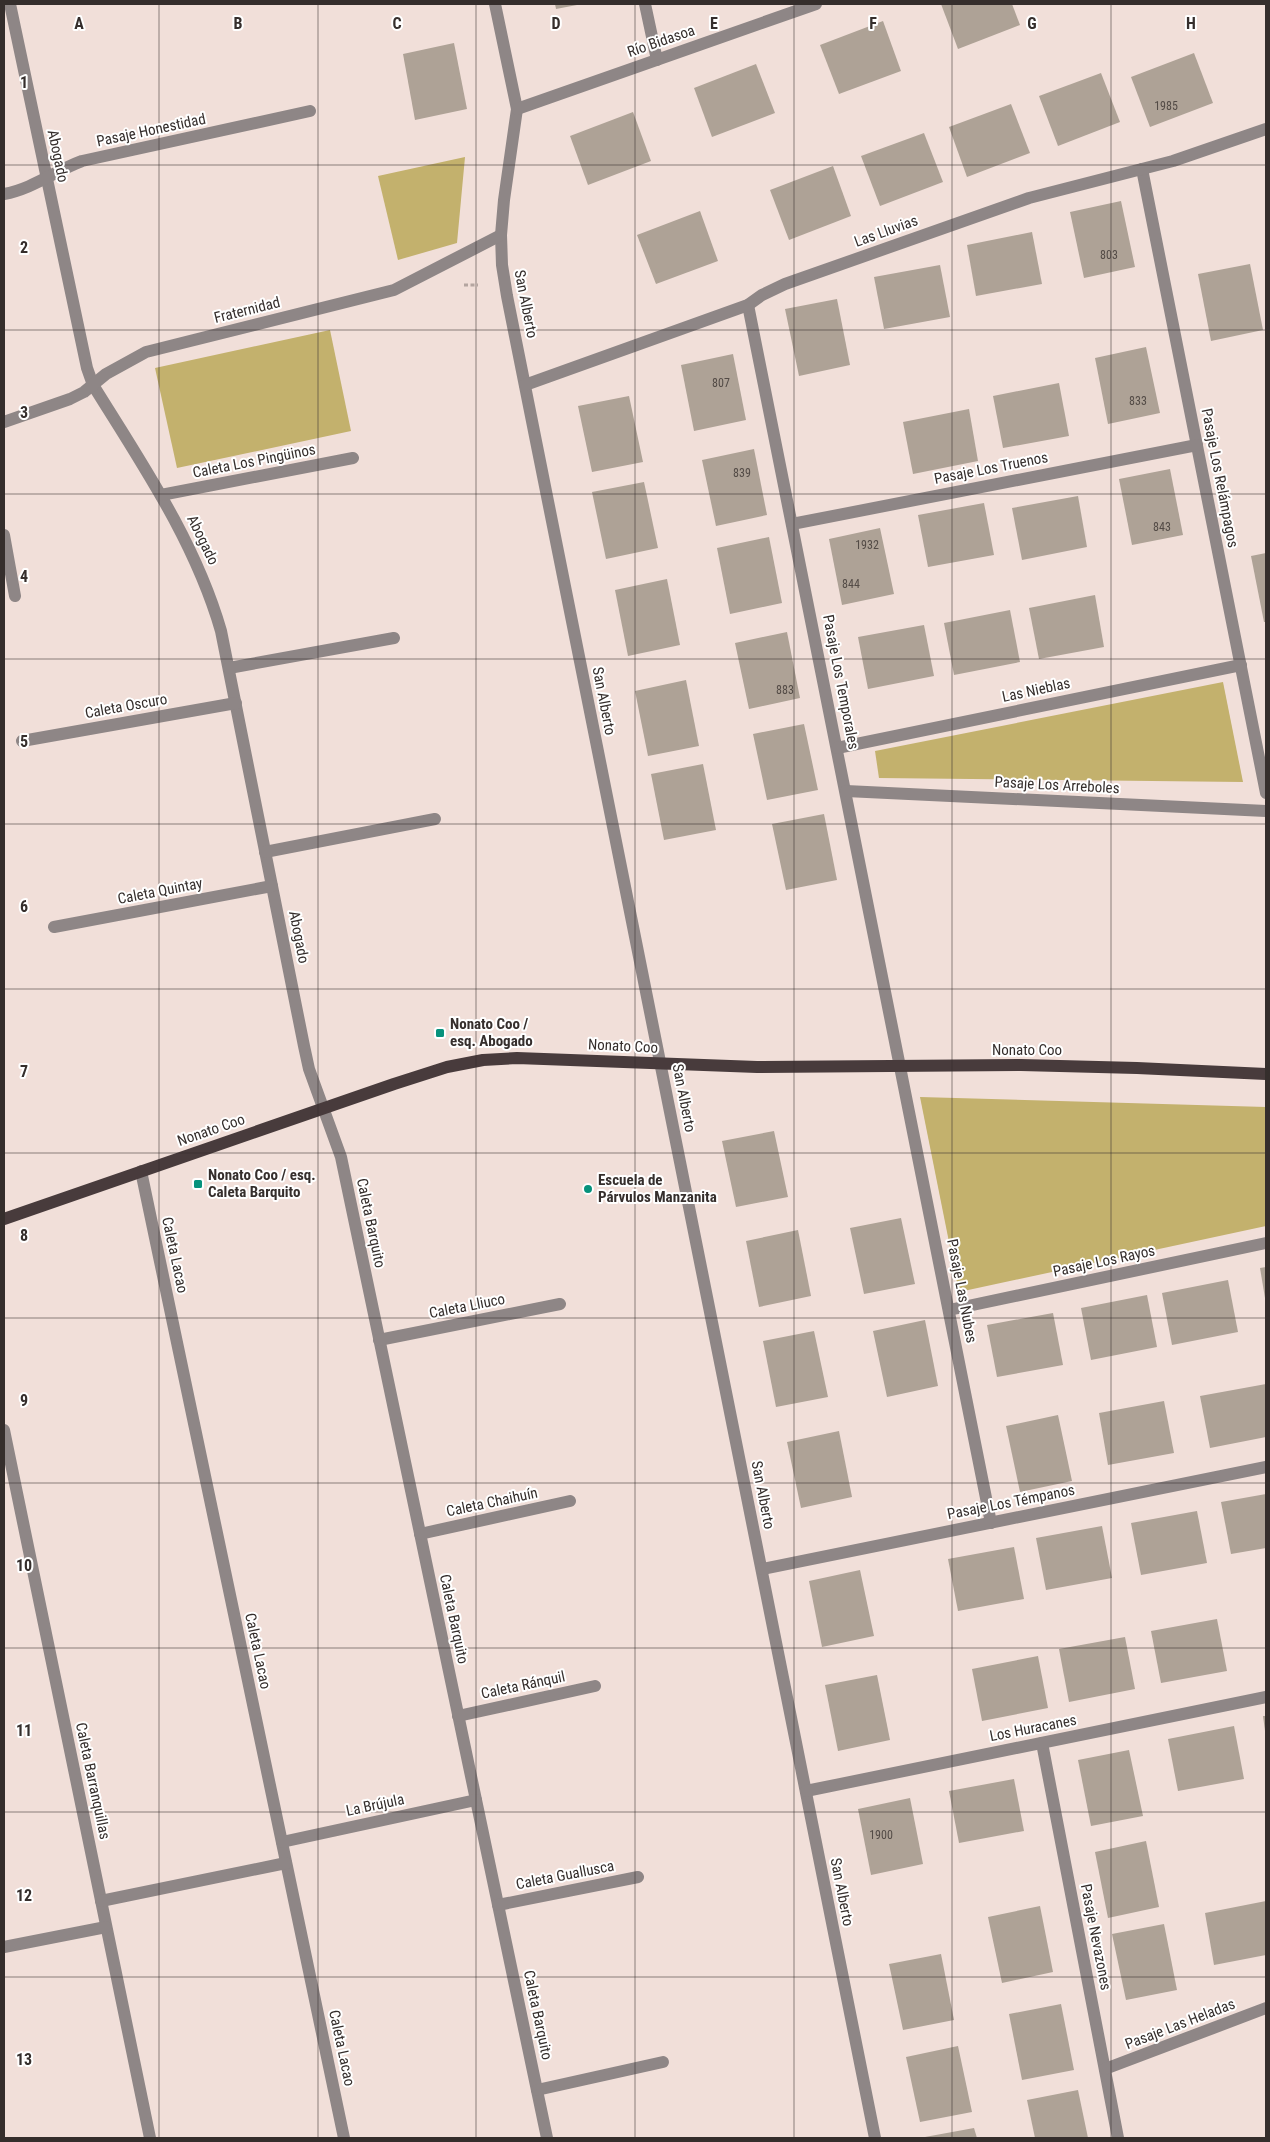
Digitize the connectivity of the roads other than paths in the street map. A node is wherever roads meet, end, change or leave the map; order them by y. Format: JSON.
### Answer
{"nodes":[{"id":1,"x":10,"y":4,"type":"edge"},
{"id":2,"x":495,"y":4,"type":"edge"},
{"id":3,"x":646,"y":4,"type":"edge"},
{"id":4,"x":816,"y":4,"type":"edge"},
{"id":5,"x":787,"y":9,"type":"edge"},
{"id":6,"x":657,"y":60,"type":"junction"},
{"id":7,"x":517,"y":110,"type":"junction"},
{"id":8,"x":310,"y":111,"type":"dead end"},
{"id":9,"x":1266,"y":129,"type":"edge"},
{"id":10,"x":1142,"y":169,"type":"junction"},
{"id":11,"x":46,"y":177,"type":"junction"},
{"id":12,"x":4,"y":194,"type":"edge"},
{"id":13,"x":501,"y":235,"type":"junction"},
{"id":14,"x":748,"y":305,"type":"junction"},
{"id":15,"x":93,"y":385,"type":"junction"},
{"id":16,"x":525,"y":385,"type":"junction"},
{"id":17,"x":4,"y":422,"type":"edge"},
{"id":18,"x":1196,"y":445,"type":"junction"},
{"id":19,"x":353,"y":458,"type":"dead end"},
{"id":20,"x":162,"y":495,"type":"junction"},
{"id":21,"x":792,"y":524,"type":"junction"},
{"id":22,"x":4,"y":534,"type":"edge"},
{"id":23,"x":15,"y":596,"type":"dead end"},
{"id":24,"x":394,"y":638,"type":"dead end"},
{"id":25,"x":1241,"y":665,"type":"junction"},
{"id":26,"x":229,"y":668,"type":"junction"},
{"id":27,"x":236,"y":703,"type":"junction"},
{"id":28,"x":22,"y":741,"type":"dead end"},
{"id":29,"x":837,"y":748,"type":"junction"},
{"id":30,"x":846,"y":791,"type":"junction"},
{"id":31,"x":1266,"y":793,"type":"edge"},
{"id":32,"x":1266,"y":811,"type":"edge"},
{"id":33,"x":435,"y":820,"type":"dead end"},
{"id":34,"x":265,"y":852,"type":"junction"},
{"id":35,"x":272,"y":886,"type":"junction"},
{"id":36,"x":54,"y":927,"type":"dead end"},
{"id":37,"x":661,"y":1064,"type":"junction"},
{"id":38,"x":901,"y":1067,"type":"junction"},
{"id":39,"x":1266,"y":1074,"type":"edge"},
{"id":40,"x":323,"y":1108,"type":"junction"},
{"id":41,"x":141,"y":1171,"type":"junction"},
{"id":42,"x":4,"y":1219,"type":"edge"},
{"id":43,"x":1266,"y":1243,"type":"edge"},
{"id":44,"x":560,"y":1304,"type":"dead end"},
{"id":45,"x":949,"y":1310,"type":"junction"},
{"id":46,"x":379,"y":1340,"type":"junction"},
{"id":47,"x":4,"y":1430,"type":"edge"},
{"id":48,"x":1266,"y":1467,"type":"edge"},
{"id":49,"x":570,"y":1501,"type":"dead end"},
{"id":50,"x":991,"y":1523,"type":"junction"},
{"id":51,"x":420,"y":1534,"type":"junction"},
{"id":52,"x":762,"y":1570,"type":"junction"},
{"id":53,"x":595,"y":1686,"type":"dead end"},
{"id":54,"x":1266,"y":1697,"type":"edge"},
{"id":55,"x":458,"y":1716,"type":"junction"},
{"id":56,"x":1042,"y":1743,"type":"junction"},
{"id":57,"x":806,"y":1791,"type":"junction"},
{"id":58,"x":476,"y":1800,"type":"junction"},
{"id":59,"x":282,"y":1842,"type":"junction"},
{"id":60,"x":286,"y":1863,"type":"junction"},
{"id":61,"x":638,"y":1877,"type":"dead end"},
{"id":62,"x":101,"y":1901,"type":"junction"},
{"id":63,"x":498,"y":1905,"type":"junction"},
{"id":64,"x":106,"y":1927,"type":"junction"},
{"id":65,"x":4,"y":1947,"type":"edge"},
{"id":66,"x":1266,"y":2008,"type":"edge"},
{"id":67,"x":663,"y":2062,"type":"dead end"},
{"id":68,"x":1105,"y":2069,"type":"junction"},
{"id":69,"x":537,"y":2090,"type":"junction"},
{"id":70,"x":150,"y":2138,"type":"edge"},
{"id":71,"x":344,"y":2138,"type":"edge"},
{"id":72,"x":548,"y":2138,"type":"edge"},
{"id":73,"x":875,"y":2138,"type":"edge"},
{"id":74,"x":1118,"y":2138,"type":"edge"}],
"edges":[{"from":1,"to":11,"type":"street","name":"Abogado"},
{"from":2,"to":7,"type":"street","name":"San Alberto"},
{"from":3,"to":6,"type":"street"},
{"from":4,"to":5,"type":"street","name":"Río Bidasoa"},
{"from":5,"to":6,"type":"street","name":"Río Bidasoa"},
{"from":6,"to":7,"type":"street","name":"Río Bidasoa"},
{"from":7,"to":13,"type":"street","name":"San Alberto"},
{"from":8,"to":11,"type":"street","name":"Pasaje Honestidad"},
{"from":9,"to":10,"type":"street","name":"Las Lluvias"},
{"from":10,"to":14,"type":"street","name":"Las Lluvias"},
{"from":10,"to":18,"type":"street","name":"Pasaje Los Relámpagos"},
{"from":11,"to":12,"type":"street","name":"Pasaje Honestidad"},
{"from":11,"to":15,"type":"street","name":"Abogado"},
{"from":13,"to":15,"type":"street","name":"Fraternidad"},
{"from":13,"to":16,"type":"street","name":"San Alberto"},
{"from":14,"to":16,"type":"street","name":"Las Lluvias"},
{"from":14,"to":21,"type":"street","name":"Pasaje Los Temporales"},
{"from":15,"to":17,"type":"street","name":"Fraternidad"},
{"from":15,"to":20,"type":"street","name":"Abogado"},
{"from":16,"to":37,"type":"street","name":"San Alberto"},
{"from":18,"to":21,"type":"street","name":"Pasaje Los Truenos"},
{"from":18,"to":25,"type":"street","name":"Pasaje Los Relámpagos"},
{"from":19,"to":20,"type":"street","name":"Caleta Los Pingüinos"},
{"from":20,"to":26,"type":"street","name":"Abogado"},
{"from":21,"to":29,"type":"street","name":"Pasaje Los Temporales"},
{"from":22,"to":23,"type":"street"},
{"from":24,"to":26,"type":"street"},
{"from":25,"to":29,"type":"street","name":"Las Nieblas"},
{"from":25,"to":31,"type":"street","name":"Pasaje Los Relámpagos"},
{"from":26,"to":27,"type":"street","name":"Abogado"},
{"from":27,"to":28,"type":"street","name":"Caleta Oscuro"},
{"from":27,"to":34,"type":"street","name":"Abogado"},
{"from":29,"to":30,"type":"street","name":"Pasaje Los Temporales"},
{"from":30,"to":32,"type":"street","name":"Pasaje Los Arreboles"},
{"from":30,"to":38,"type":"street","name":"Pasaje Los Temporales"},
{"from":33,"to":34,"type":"street"},
{"from":34,"to":35,"type":"street","name":"Abogado"},
{"from":35,"to":36,"type":"street","name":"Caleta Quintay"},
{"from":35,"to":40,"type":"street","name":"Abogado"},
{"from":37,"to":38,"type":"main road","name":"Nonato Coo"},
{"from":37,"to":40,"type":"main road","name":"Nonato Coo"},
{"from":37,"to":52,"type":"street","name":"San Alberto"},
{"from":38,"to":39,"type":"main road","name":"Nonato Coo"},
{"from":38,"to":45,"type":"street","name":"Pasaje Las Nubes"},
{"from":40,"to":41,"type":"main road","name":"Nonato Coo"},
{"from":40,"to":46,"type":"street","name":"Caleta Barquito"},
{"from":41,"to":42,"type":"main road","name":"Nonato Coo"},
{"from":41,"to":59,"type":"street","name":"Caleta Lacao"},
{"from":43,"to":45,"type":"street","name":"Pasaje Los Rayos"},
{"from":44,"to":46,"type":"street","name":"Caleta Lliuco"},
{"from":45,"to":50,"type":"street","name":"Pasaje Las Nubes"},
{"from":46,"to":51,"type":"street","name":"Caleta Barquito"},
{"from":47,"to":62,"type":"street","name":"Caleta Barranquillas"},
{"from":48,"to":50,"type":"street","name":"Pasaje Los Témpanos"},
{"from":49,"to":51,"type":"street","name":"Caleta Chaihuín"},
{"from":50,"to":52,"type":"street","name":"Pasaje Los Témpanos"},
{"from":51,"to":55,"type":"street","name":"Caleta Barquito"},
{"from":52,"to":57,"type":"street","name":"San Alberto"},
{"from":53,"to":55,"type":"street","name":"Caleta Ránquil"},
{"from":54,"to":56,"type":"street","name":"Los Huracanes"},
{"from":55,"to":58,"type":"street","name":"Caleta Barquito"},
{"from":56,"to":57,"type":"street","name":"Los Huracanes"},
{"from":56,"to":68,"type":"street","name":"Pasaje Nevazones"},
{"from":57,"to":73,"type":"street","name":"San Alberto"},
{"from":58,"to":59,"type":"street","name":"La Brújula"},
{"from":58,"to":63,"type":"street","name":"Caleta Barquito"},
{"from":59,"to":60,"type":"street","name":"Caleta Lacao"},
{"from":60,"to":62,"type":"street"},
{"from":60,"to":71,"type":"street","name":"Caleta Lacao"},
{"from":61,"to":63,"type":"street","name":"Caleta Guallusca"},
{"from":62,"to":64,"type":"street","name":"Caleta Barranquillas"},
{"from":63,"to":69,"type":"street","name":"Caleta Barquito"},
{"from":64,"to":65,"type":"street"},
{"from":64,"to":70,"type":"street","name":"Caleta Barranquillas"},
{"from":66,"to":68,"type":"street","name":"Pasaje Las Heladas"},
{"from":67,"to":69,"type":"street"},
{"from":68,"to":74,"type":"street","name":"Pasaje Nevazones"},
{"from":69,"to":72,"type":"street","name":"Caleta Barquito"}]}
